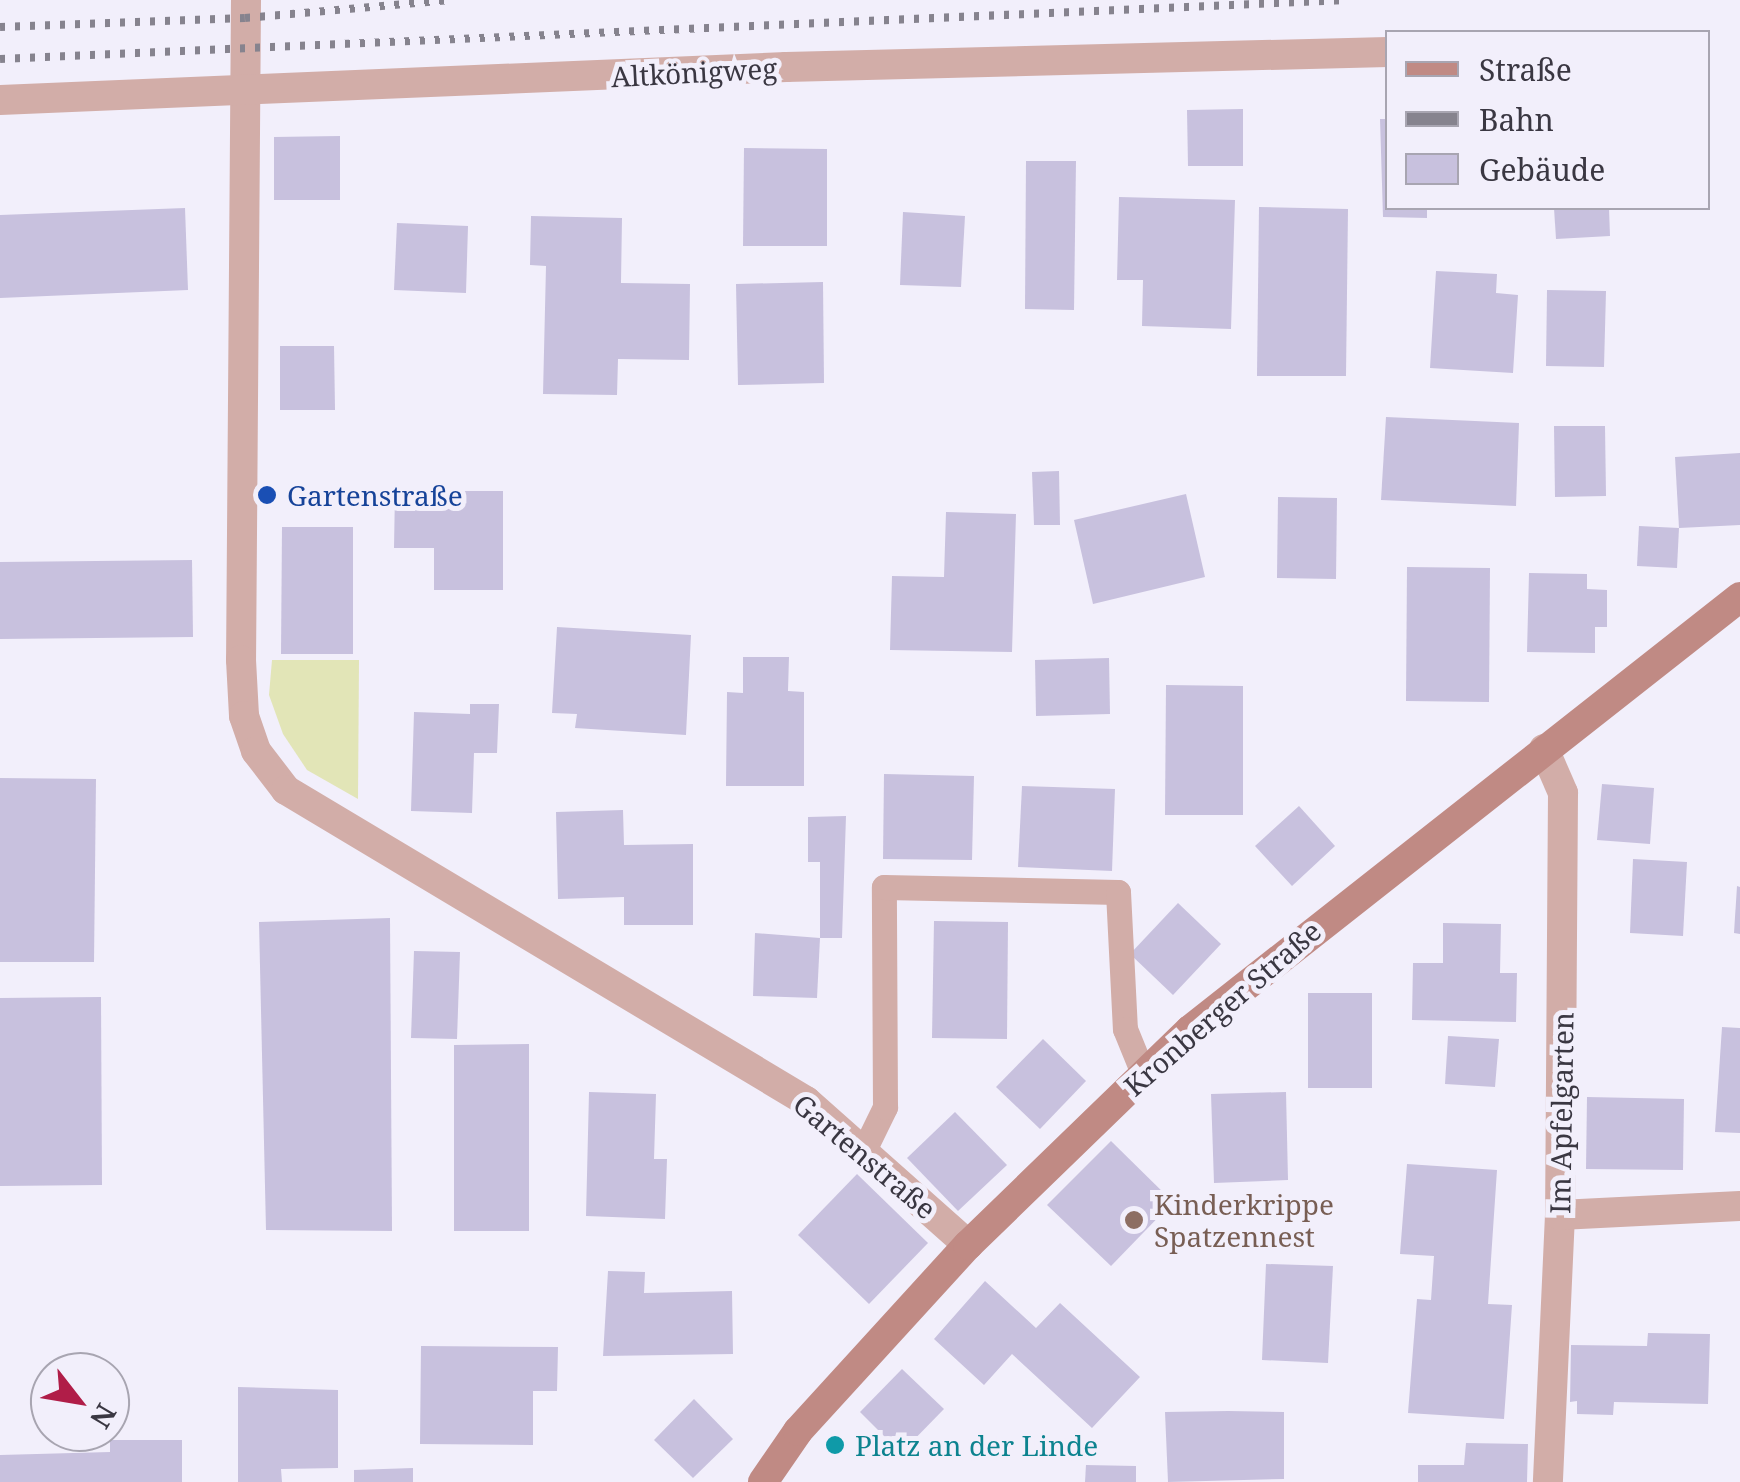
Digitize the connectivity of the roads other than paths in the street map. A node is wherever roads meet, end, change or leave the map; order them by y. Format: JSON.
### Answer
{"nodes":[{"id":1,"x":246,"y":0,"type":"edge"},
{"id":2,"x":1385,"y":52,"type":"edge"},
{"id":3,"x":247,"y":92,"type":"junction"},
{"id":4,"x":0,"y":100,"type":"edge"},
{"id":5,"x":1740,"y":596,"type":"edge"},
{"id":6,"x":1544,"y":749,"type":"junction"},
{"id":7,"x":1143,"y":1073,"type":"junction"},
{"id":8,"x":865,"y":1148,"type":"junction"},
{"id":9,"x":1740,"y":1206,"type":"edge"},
{"id":10,"x":1560,"y":1216,"type":"junction"},
{"id":11,"x":968,"y":1245,"type":"junction"},
{"id":12,"x":763,"y":1482,"type":"edge"},
{"id":13,"x":1548,"y":1482,"type":"edge"}],
"edges":[{"from":1,"to":3,"type":"street","name":"Gartenstraße"},
{"from":2,"to":3,"type":"street","name":"Altkönigweg"},
{"from":3,"to":4,"type":"street","name":"Altkönigweg"},
{"from":3,"to":8,"type":"street","name":"Gartenstraße"},
{"from":5,"to":6,"type":"street","name":"Kronberger Straße"},
{"from":6,"to":7,"type":"street","name":"Kronberger Straße"},
{"from":6,"to":10,"type":"street","name":"Im Apfelgarten"},
{"from":7,"to":8,"type":"lane"},
{"from":7,"to":11,"type":"street","name":"Kronberger Straße"},
{"from":8,"to":11,"type":"street","name":"Gartenstraße"},
{"from":9,"to":10,"type":"street"},
{"from":10,"to":13,"type":"street","name":"Im Apfelgarten"},
{"from":11,"to":12,"type":"street","name":"Kronberger Straße"}]}
